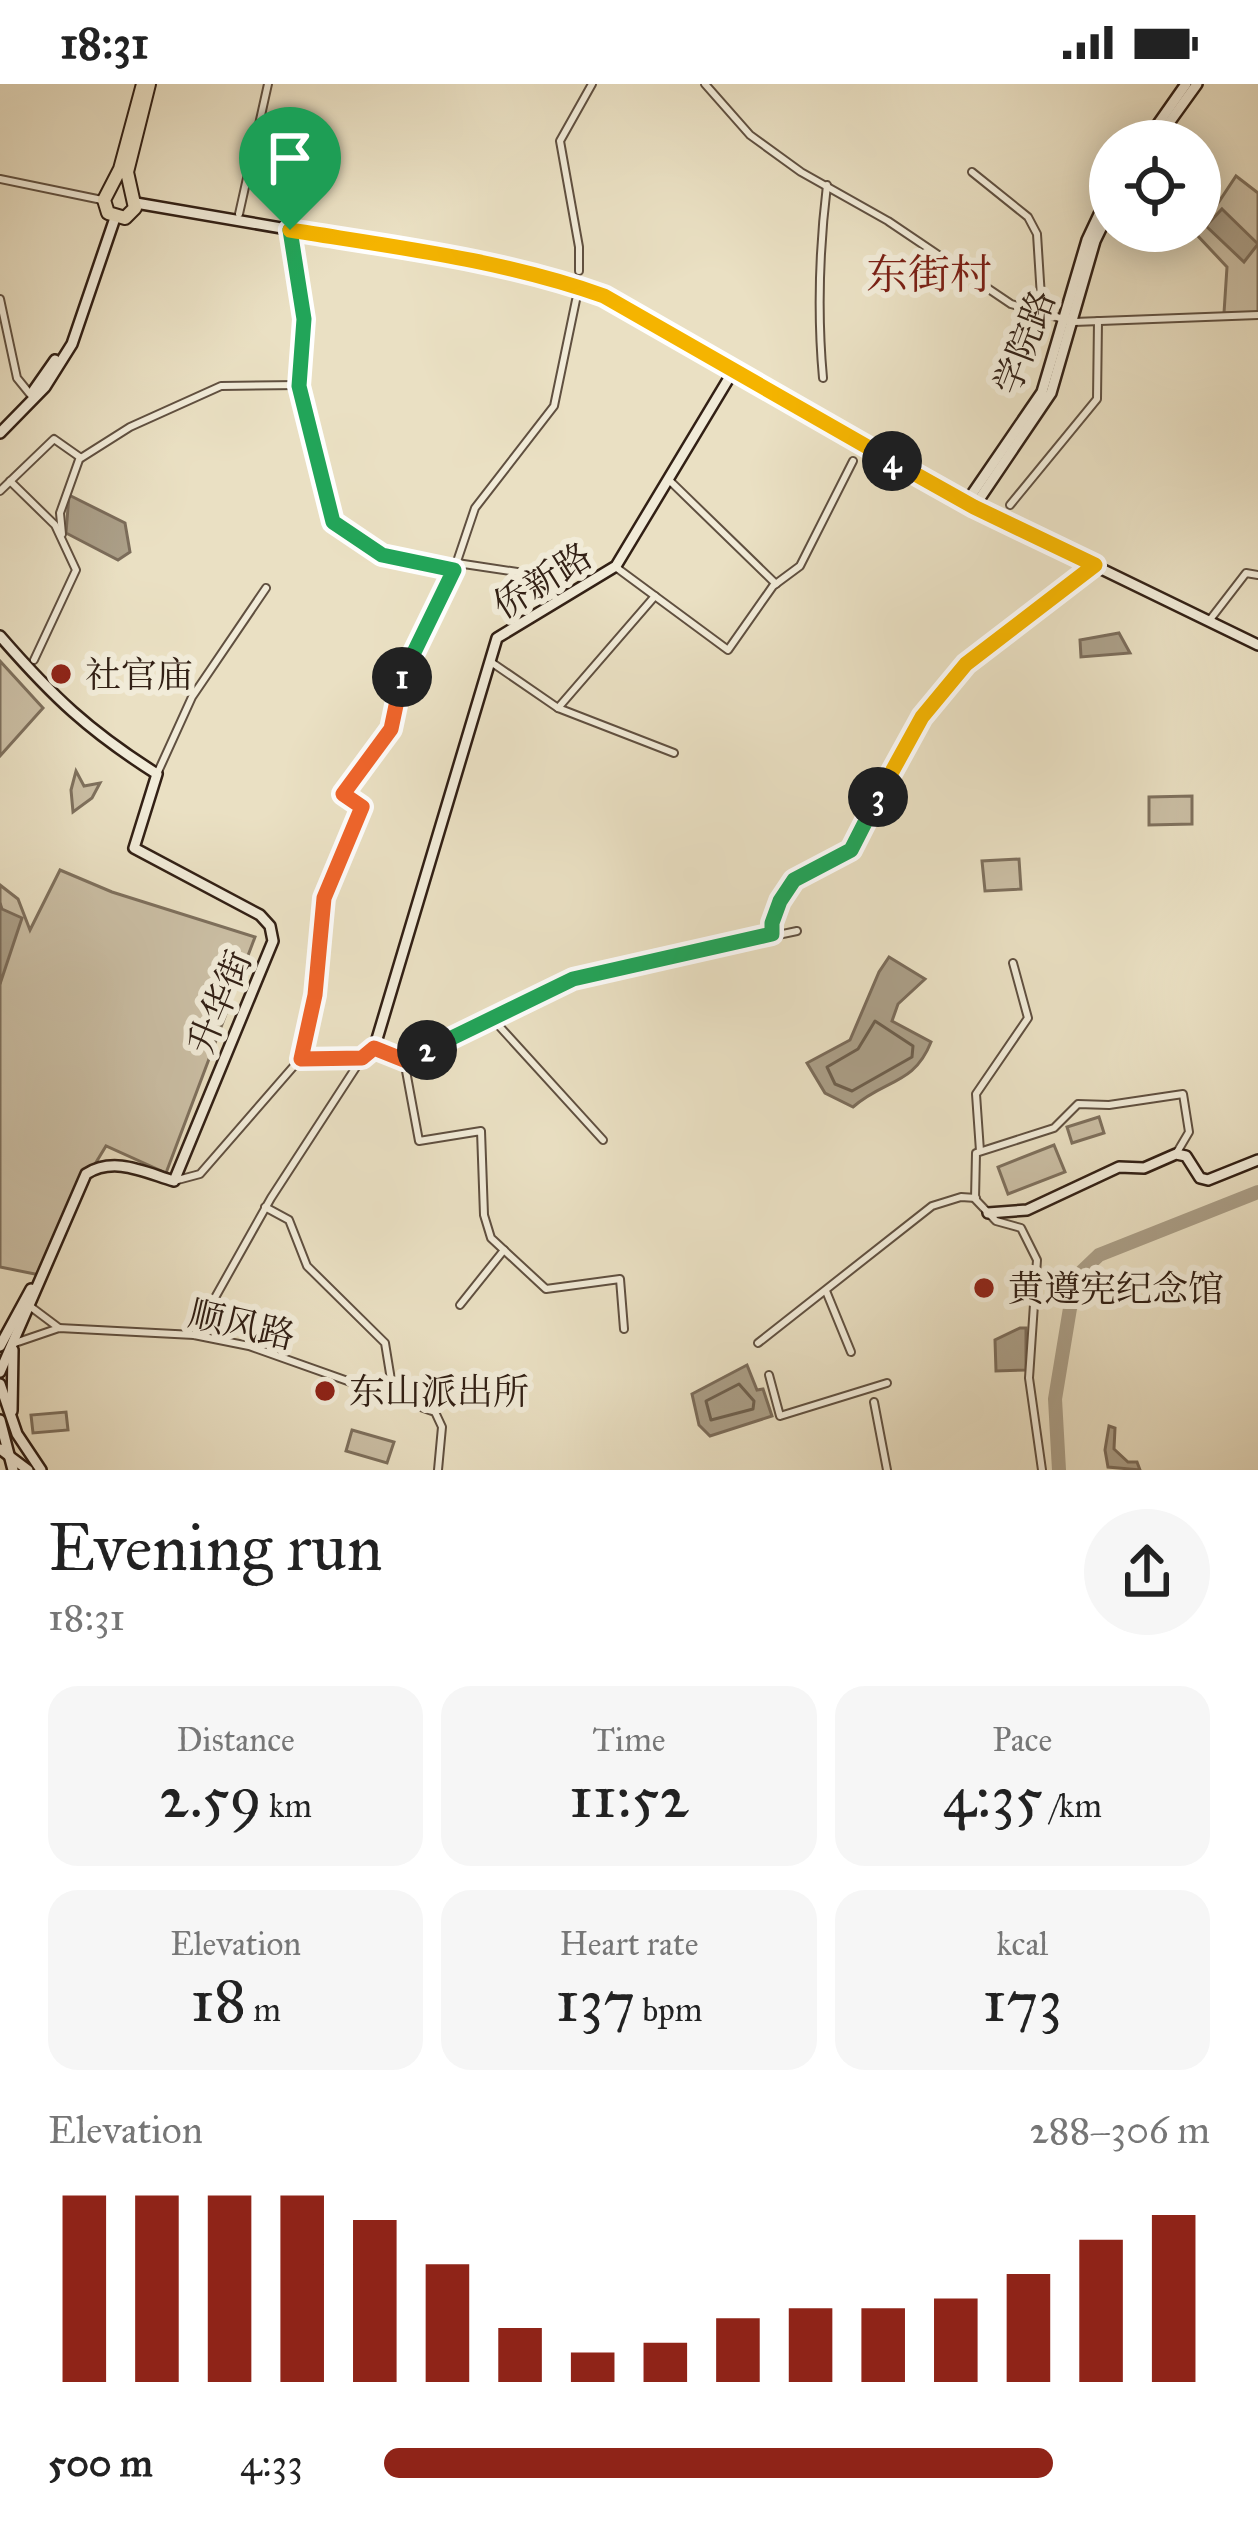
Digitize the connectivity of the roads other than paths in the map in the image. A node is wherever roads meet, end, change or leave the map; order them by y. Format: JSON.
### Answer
{"nodes":[{"id":1,"x":146,"y":84,"type":"edge"},
{"id":2,"x":268,"y":84,"type":"edge"},
{"id":3,"x":592,"y":84,"type":"edge"},
{"id":4,"x":705,"y":84,"type":"edge"},
{"id":5,"x":1186,"y":84,"type":"edge"},
{"id":6,"x":1197,"y":84,"type":"edge"},
{"id":7,"x":1161,"y":120,"type":"edge"},
{"id":8,"x":1171,"y":120,"type":"edge"},
{"id":9,"x":972,"y":172,"type":"dead end"},
{"id":10,"x":0,"y":179,"type":"edge"},
{"id":11,"x":827,"y":185,"type":"junction"},
{"id":12,"x":106,"y":196,"type":"junction"},
{"id":13,"x":135,"y":198,"type":"junction"},
{"id":14,"x":239,"y":214,"type":"dead end"},
{"id":15,"x":113,"y":216,"type":"junction"},
{"id":16,"x":290,"y":230,"type":"junction"},
{"id":17,"x":1089,"y":236,"type":"edge"},
{"id":18,"x":1092,"y":252,"type":"edge"},
{"id":19,"x":579,"y":271,"type":"dead end"},
{"id":20,"x":0,"y":299,"type":"edge"},
{"id":21,"x":576,"y":300,"type":"dead end"},
{"id":22,"x":1042,"y":313,"type":"junction"},
{"id":23,"x":1258,"y":315,"type":"edge"},
{"id":24,"x":1070,"y":321,"type":"junction"},
{"id":25,"x":1098,"y":321,"type":"junction"},
{"id":26,"x":732,"y":373,"type":"junction"},
{"id":27,"x":823,"y":377,"type":"dead end"},
{"id":28,"x":300,"y":385,"type":"junction"},
{"id":29,"x":30,"y":394,"type":"junction"},
{"id":30,"x":0,"y":429,"type":"edge"},
{"id":31,"x":80,"y":457,"type":"junction"},
{"id":32,"x":854,"y":461,"type":"dead end"},
{"id":33,"x":668,"y":479,"type":"junction"},
{"id":34,"x":10,"y":481,"type":"junction"},
{"id":35,"x":0,"y":491,"type":"edge"},
{"id":36,"x":970,"y":505,"type":"junction"},
{"id":37,"x":1010,"y":505,"type":"dead end"},
{"id":38,"x":62,"y":541,"type":"junction"},
{"id":39,"x":1095,"y":565,"type":"junction"},
{"id":40,"x":456,"y":566,"type":"junction"},
{"id":41,"x":615,"y":566,"type":"junction"},
{"id":42,"x":1258,"y":575,"type":"edge"},
{"id":43,"x":776,"y":584,"type":"junction"},
{"id":44,"x":266,"y":588,"type":"dead end"},
{"id":45,"x":655,"y":596,"type":"junction"},
{"id":46,"x":558,"y":601,"type":"junction"},
{"id":47,"x":1209,"y":621,"type":"junction"},
{"id":48,"x":0,"y":636,"type":"edge"},
{"id":49,"x":1258,"y":645,"type":"edge"},
{"id":50,"x":34,"y":660,"type":"dead end"},
{"id":51,"x":490,"y":661,"type":"junction"},
{"id":52,"x":558,"y":708,"type":"junction"},
{"id":53,"x":674,"y":753,"type":"dead end"},
{"id":54,"x":157,"y":774,"type":"junction"},
{"id":55,"x":797,"y":931,"type":"dead end"},
{"id":56,"x":772,"y":934,"type":"junction"},
{"id":57,"x":1013,"y":963,"type":"dead end"},
{"id":58,"x":490,"y":1016,"type":"junction"},
{"id":59,"x":374,"y":1048,"type":"junction"},
{"id":60,"x":362,"y":1058,"type":"junction"},
{"id":61,"x":301,"y":1059,"type":"junction"},
{"id":62,"x":404,"y":1060,"type":"junction"},
{"id":63,"x":602,"y":1141,"type":"dead end"},
{"id":64,"x":980,"y":1151,"type":"junction"},
{"id":65,"x":1176,"y":1154,"type":"junction"},
{"id":66,"x":1258,"y":1160,"type":"edge"},
{"id":67,"x":174,"y":1181,"type":"junction"},
{"id":68,"x":976,"y":1198,"type":"dead end"},
{"id":69,"x":266,"y":1207,"type":"junction"},
{"id":70,"x":988,"y":1213,"type":"junction"},
{"id":71,"x":504,"y":1250,"type":"junction"},
{"id":72,"x":38,"y":1280,"type":"junction"},
{"id":73,"x":826,"y":1291,"type":"junction"},
{"id":74,"x":460,"y":1305,"type":"dead end"},
{"id":75,"x":31,"y":1307,"type":"junction"},
{"id":76,"x":12,"y":1322,"type":"junction"},
{"id":77,"x":59,"y":1328,"type":"junction"},
{"id":78,"x":624,"y":1329,"type":"dead end"},
{"id":79,"x":0,"y":1330,"type":"edge"},
{"id":80,"x":194,"y":1335,"type":"junction"},
{"id":81,"x":14,"y":1343,"type":"junction"},
{"id":82,"x":758,"y":1343,"type":"dead end"},
{"id":83,"x":0,"y":1346,"type":"edge"},
{"id":84,"x":851,"y":1352,"type":"dead end"},
{"id":85,"x":0,"y":1372,"type":"edge"},
{"id":86,"x":769,"y":1376,"type":"dead end"},
{"id":87,"x":887,"y":1383,"type":"dead end"},
{"id":88,"x":0,"y":1384,"type":"edge"},
{"id":89,"x":393,"y":1392,"type":"dead end"},
{"id":90,"x":874,"y":1402,"type":"dead end"},
{"id":91,"x":6,"y":1418,"type":"edge"},
{"id":92,"x":5,"y":1451,"type":"edge"},
{"id":93,"x":13,"y":1470,"type":"edge"},
{"id":94,"x":28,"y":1470,"type":"edge"},
{"id":95,"x":41,"y":1470,"type":"edge"},
{"id":96,"x":438,"y":1470,"type":"edge"},
{"id":97,"x":887,"y":1470,"type":"edge"},
{"id":98,"x":1042,"y":1470,"type":"edge"}],
"edges":[{"from":1,"to":12,"type":"highway"},
{"from":1,"to":13,"type":"highway"},
{"from":2,"to":14,"type":"street"},
{"from":3,"to":19,"type":"street"},
{"from":4,"to":11,"type":"street"},
{"from":5,"to":7,"type":"street"},
{"from":6,"to":8,"type":"street"},
{"from":9,"to":22,"type":"street"},
{"from":10,"to":12,"type":"street"},
{"from":11,"to":22,"type":"street"},
{"from":11,"to":27,"type":"street"},
{"from":12,"to":13,"type":"highway"},
{"from":12,"to":15,"type":"highway"},
{"from":13,"to":15,"type":"highway"},
{"from":13,"to":16,"type":"street"},
{"from":15,"to":29,"type":"street"},
{"from":15,"to":30,"type":"street"},
{"from":16,"to":26,"type":"street"},
{"from":16,"to":28,"type":"street"},
{"from":17,"to":24,"type":"street","name":"学院路"},
{"from":18,"to":24,"type":"street","name":"学院路"},
{"from":20,"to":29,"type":"street"},
{"from":21,"to":40,"type":"street"},
{"from":22,"to":24,"type":"street"},
{"from":23,"to":25,"type":"street"},
{"from":24,"to":25,"type":"street"},
{"from":24,"to":36,"type":"street","name":"学院路"},
{"from":25,"to":37,"type":"street"},
{"from":26,"to":33,"type":"street","name":"侨新路"},
{"from":26,"to":36,"type":"street"},
{"from":28,"to":31,"type":"street"},
{"from":28,"to":40,"type":"street"},
{"from":29,"to":30,"type":"street"},
{"from":31,"to":34,"type":"street"},
{"from":31,"to":38,"type":"street"},
{"from":32,"to":43,"type":"street"},
{"from":33,"to":41,"type":"street","name":"侨新路"},
{"from":33,"to":43,"type":"street"},
{"from":34,"to":35,"type":"street"},
{"from":34,"to":38,"type":"street"},
{"from":36,"to":39,"type":"street"},
{"from":38,"to":50,"type":"street"},
{"from":39,"to":47,"type":"street"},
{"from":39,"to":56,"type":"street"},
{"from":40,"to":46,"type":"street"},
{"from":40,"to":61,"type":"street"},
{"from":41,"to":45,"type":"street"},
{"from":41,"to":46,"type":"street","name":"侨新路"},
{"from":42,"to":47,"type":"street"},
{"from":43,"to":45,"type":"street"},
{"from":44,"to":54,"type":"street"},
{"from":45,"to":52,"type":"street"},
{"from":46,"to":51,"type":"street","name":"侨新路"},
{"from":47,"to":49,"type":"street"},
{"from":48,"to":54,"type":"street"},
{"from":51,"to":52,"type":"street"},
{"from":51,"to":59,"type":"street","name":"侨新路"},
{"from":52,"to":53,"type":"street"},
{"from":54,"to":67,"type":"street","name":"升华街"},
{"from":55,"to":56,"type":"street"},
{"from":56,"to":58,"type":"street"},
{"from":57,"to":64,"type":"street"},
{"from":58,"to":62,"type":"street"},
{"from":58,"to":63,"type":"street"},
{"from":59,"to":60,"type":"street"},
{"from":59,"to":62,"type":"street"},
{"from":60,"to":61,"type":"street"},
{"from":60,"to":69,"type":"street"},
{"from":61,"to":67,"type":"street"},
{"from":62,"to":71,"type":"street"},
{"from":64,"to":65,"type":"street"},
{"from":64,"to":70,"type":"street"},
{"from":65,"to":66,"type":"street"},
{"from":65,"to":70,"type":"street"},
{"from":67,"to":72,"type":"street"},
{"from":68,"to":73,"type":"street"},
{"from":69,"to":80,"type":"street"},
{"from":69,"to":89,"type":"street"},
{"from":70,"to":98,"type":"street"},
{"from":71,"to":74,"type":"street"},
{"from":71,"to":78,"type":"street"},
{"from":72,"to":75,"type":"street"},
{"from":72,"to":76,"type":"street"},
{"from":73,"to":82,"type":"street"},
{"from":73,"to":84,"type":"street"},
{"from":75,"to":77,"type":"street"},
{"from":75,"to":81,"type":"street"},
{"from":76,"to":79,"type":"street"},
{"from":76,"to":83,"type":"street"},
{"from":77,"to":80,"type":"street","name":"顺风路"},
{"from":77,"to":81,"type":"street","name":"顺风路"},
{"from":80,"to":96,"type":"street","name":"顺风路"},
{"from":81,"to":85,"type":"street"},
{"from":81,"to":91,"type":"street"},
{"from":86,"to":87,"type":"street"},
{"from":88,"to":91,"type":"street"},
{"from":90,"to":97,"type":"street"},
{"from":91,"to":92,"type":"street"},
{"from":91,"to":95,"type":"street"},
{"from":92,"to":93,"type":"street"},
{"from":92,"to":94,"type":"street"}]}
